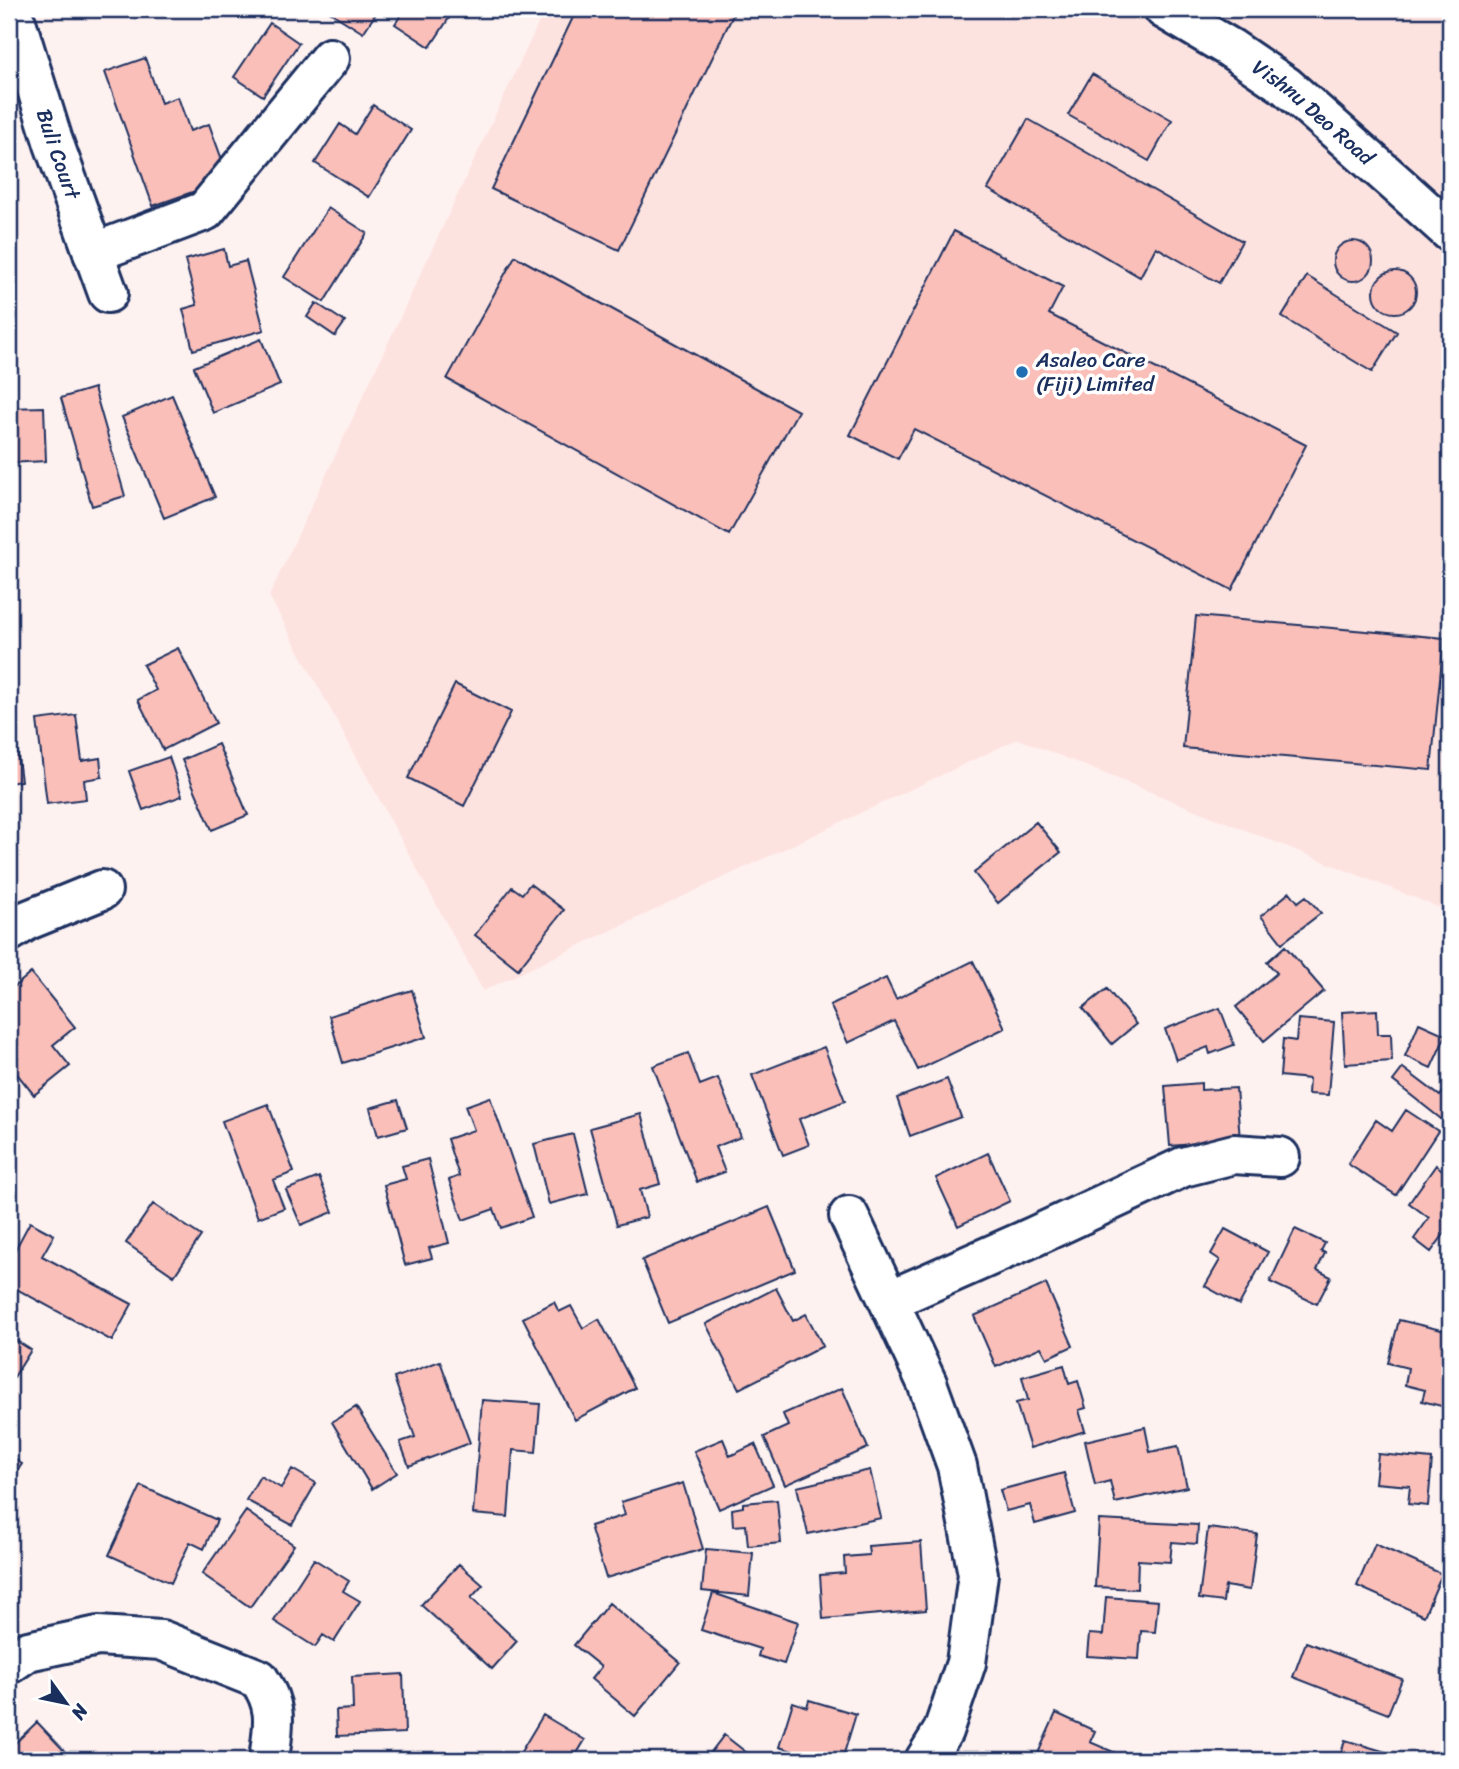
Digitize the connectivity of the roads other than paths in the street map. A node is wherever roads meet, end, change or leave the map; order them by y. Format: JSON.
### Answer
{"nodes":[{"id":1,"x":1164,"y":9,"type":"edge"},
{"id":2,"x":9,"y":14,"type":"edge"},
{"id":3,"x":330,"y":58,"type":"dead end"},
{"id":4,"x":1450,"y":232,"type":"edge"},
{"id":5,"x":93,"y":253,"type":"junction"},
{"id":6,"x":108,"y":293,"type":"dead end"},
{"id":7,"x":102,"y":890,"type":"dead end"},
{"id":8,"x":9,"y":932,"type":"edge"},
{"id":9,"x":1280,"y":1157,"type":"dead end"},
{"id":10,"x":849,"y":1216,"type":"dead end"},
{"id":11,"x":890,"y":1300,"type":"junction"},
{"id":12,"x":9,"y":1664,"type":"edge"},
{"id":13,"x":269,"y":1760,"type":"edge"},
{"id":14,"x":925,"y":1760,"type":"edge"}],
"edges":[{"from":1,"to":4,"type":"street","name":"Vishnu Deo Road"},
{"from":2,"to":5,"type":"street","name":"Buli Court"},
{"from":3,"to":5,"type":"street"},
{"from":5,"to":6,"type":"street","name":"Buli Court"},
{"from":7,"to":8,"type":"street"},
{"from":9,"to":11,"type":"street"},
{"from":10,"to":11,"type":"street"},
{"from":11,"to":14,"type":"street"},
{"from":12,"to":13,"type":"street"}]}
